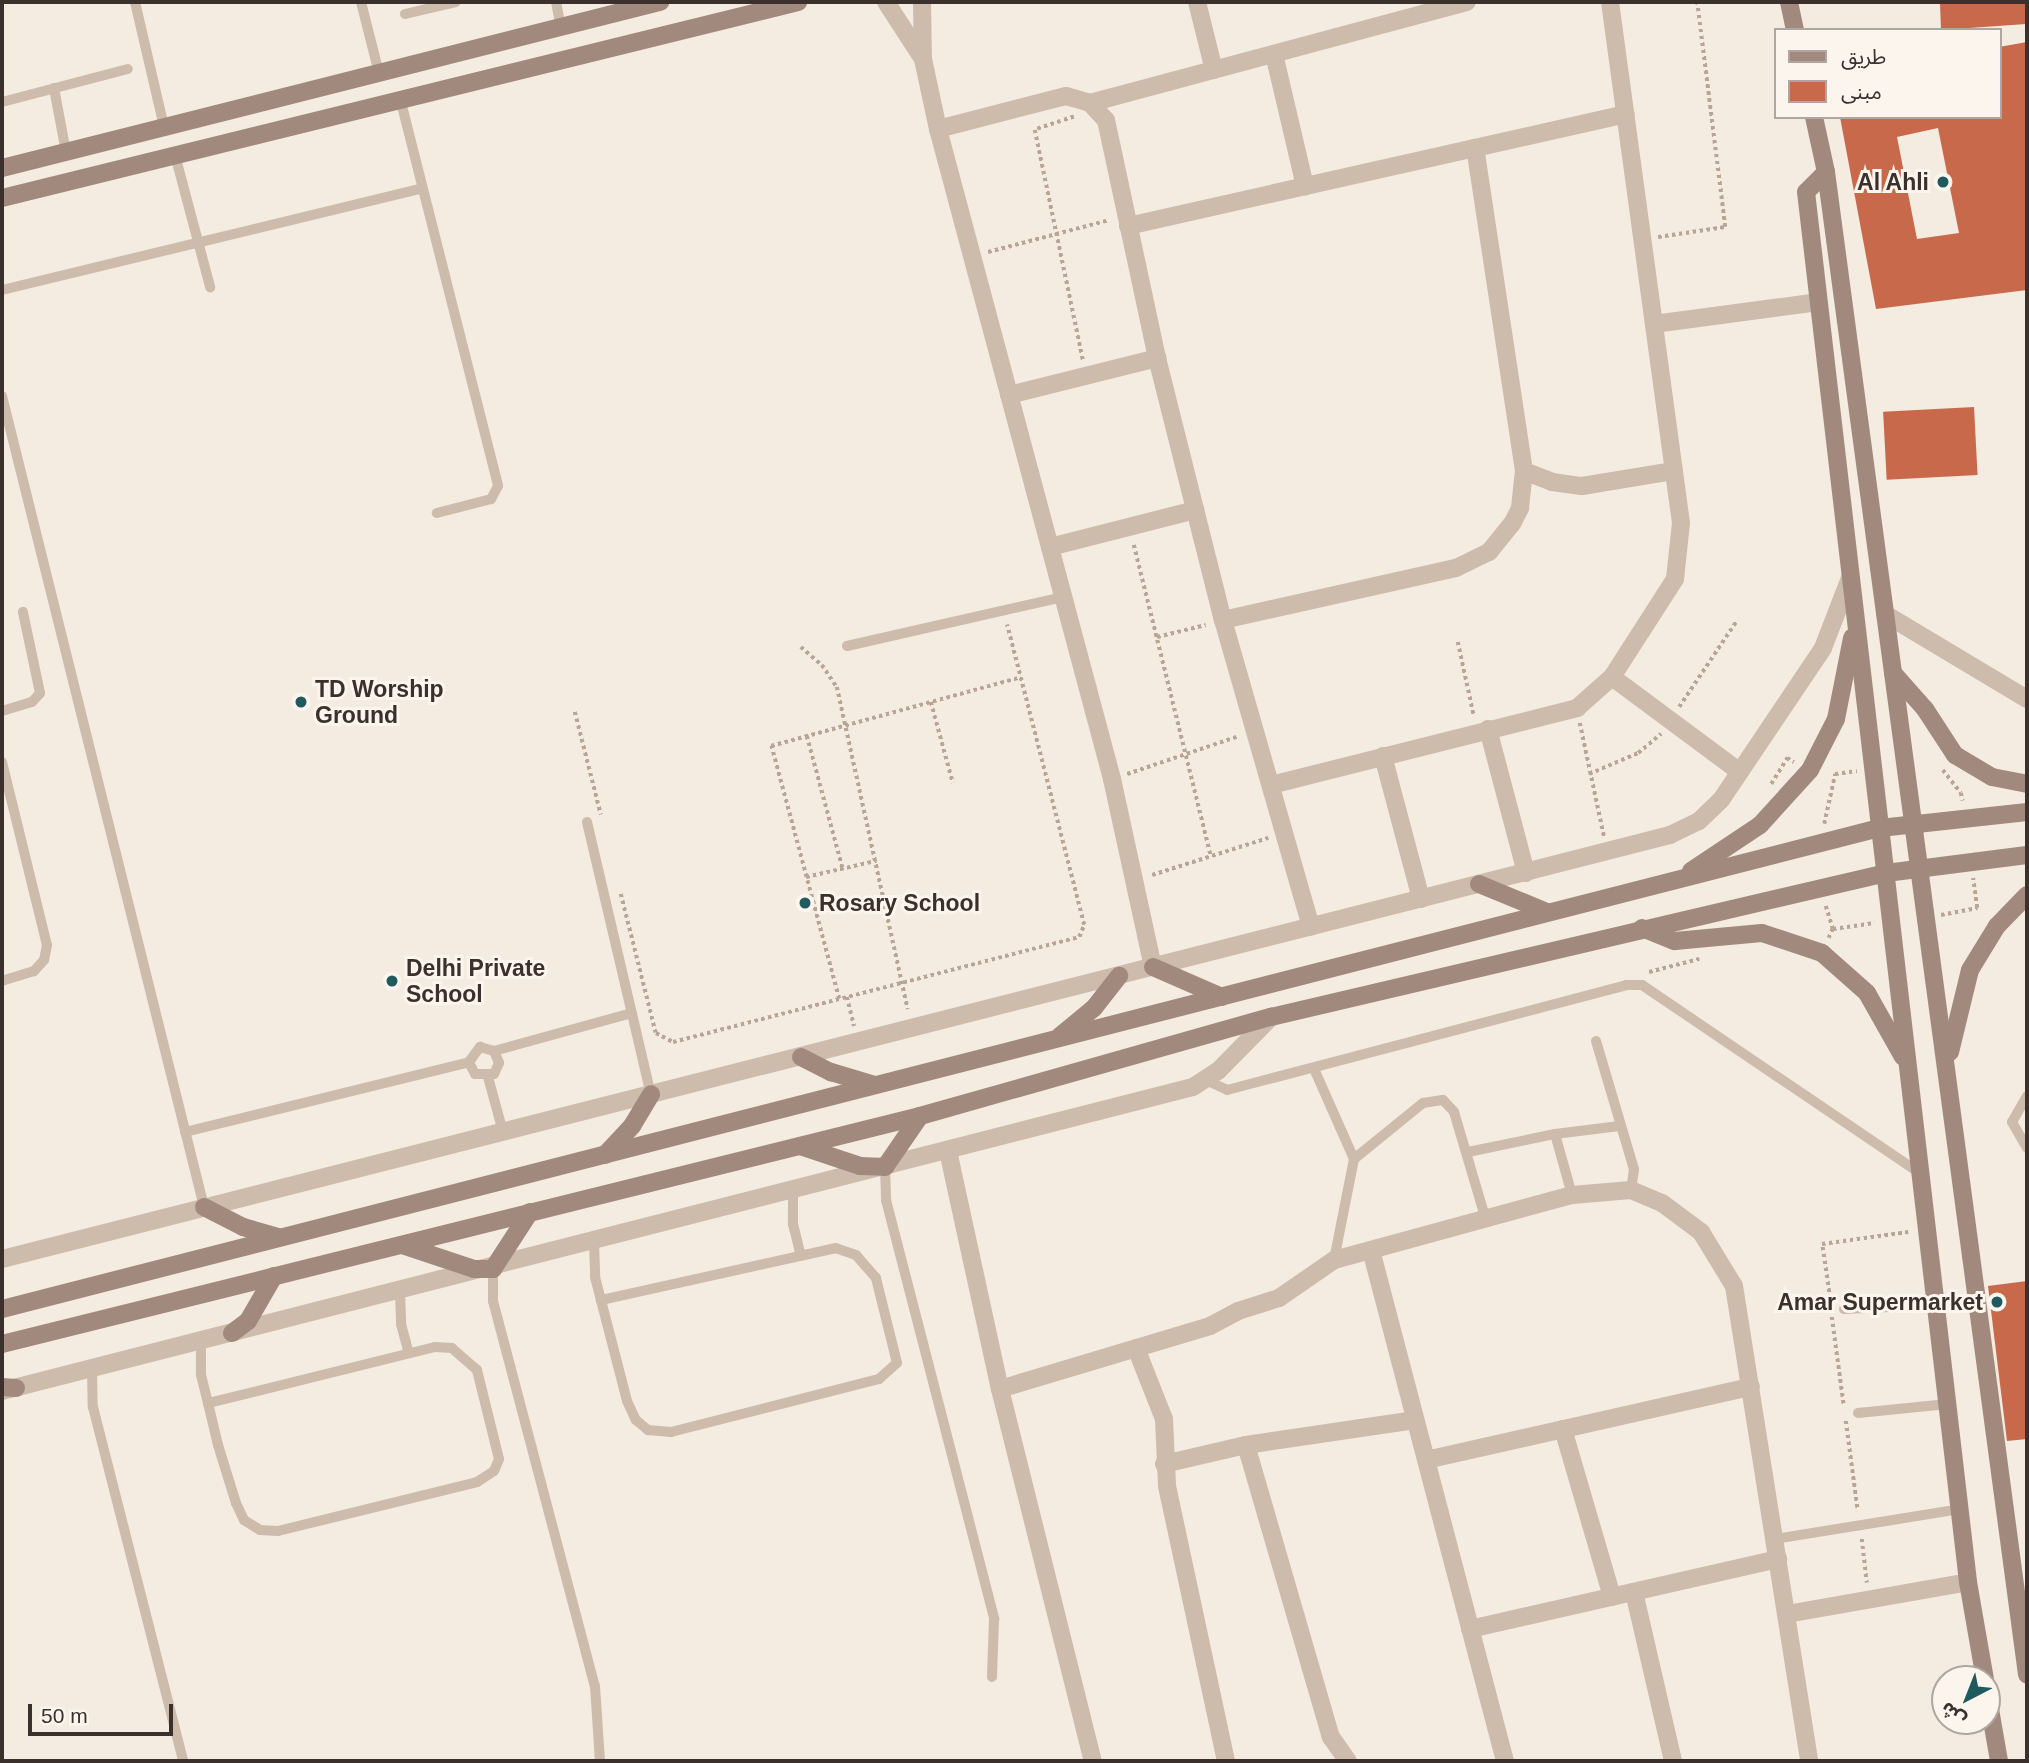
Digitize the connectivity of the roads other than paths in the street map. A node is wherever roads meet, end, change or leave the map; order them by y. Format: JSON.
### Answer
{"nodes":[{"id":1,"x":135,"y":2,"type":"edge"},
{"id":2,"x":361,"y":2,"type":"edge"},
{"id":3,"x":456,"y":2,"type":"edge"},
{"id":4,"x":556,"y":2,"type":"edge"},
{"id":5,"x":660,"y":2,"type":"edge"},
{"id":6,"x":798,"y":2,"type":"edge"},
{"id":7,"x":886,"y":2,"type":"edge"},
{"id":8,"x":922,"y":2,"type":"edge"},
{"id":9,"x":1197,"y":2,"type":"edge"},
{"id":10,"x":1467,"y":2,"type":"edge"},
{"id":11,"x":1610,"y":2,"type":"edge"},
{"id":12,"x":1789,"y":2,"type":"edge"},
{"id":13,"x":1405,"y":10,"type":"edge"},
{"id":14,"x":405,"y":15,"type":"dead end"},
{"id":15,"x":561,"y":27,"type":"junction"},
{"id":16,"x":1795,"y":28,"type":"edge"},
{"id":17,"x":1274,"y":54,"type":"junction"},
{"id":18,"x":923,"y":59,"type":"junction"},
{"id":19,"x":128,"y":69,"type":"dead end"},
{"id":20,"x":1214,"y":70,"type":"junction"},
{"id":21,"x":379,"y":73,"type":"junction"},
{"id":22,"x":54,"y":88,"type":"junction"},
{"id":23,"x":400,"y":98,"type":"junction"},
{"id":24,"x":2,"y":102,"type":"edge"},
{"id":25,"x":1094,"y":106,"type":"junction"},
{"id":26,"x":1626,"y":114,"type":"junction"},
{"id":27,"x":1814,"y":119,"type":"edge"},
{"id":28,"x":164,"y":127,"type":"junction"},
{"id":29,"x":938,"y":129,"type":"junction"},
{"id":30,"x":1475,"y":148,"type":"junction"},
{"id":31,"x":66,"y":152,"type":"junction"},
{"id":32,"x":174,"y":155,"type":"junction"},
{"id":33,"x":2,"y":168,"type":"edge"},
{"id":34,"x":1825,"y":172,"type":"junction"},
{"id":35,"x":1305,"y":186,"type":"junction"},
{"id":36,"x":420,"y":189,"type":"junction"},
{"id":37,"x":2,"y":198,"type":"edge"},
{"id":38,"x":1127,"y":221,"type":"junction"},
{"id":39,"x":198,"y":243,"type":"junction"},
{"id":40,"x":210,"y":286,"type":"dead end"},
{"id":41,"x":2,"y":290,"type":"edge"},
{"id":42,"x":1819,"y":302,"type":"junction"},
{"id":43,"x":1654,"y":324,"type":"junction"},
{"id":44,"x":1157,"y":358,"type":"junction"},
{"id":45,"x":1009,"y":395,"type":"junction"},
{"id":46,"x":2,"y":396,"type":"edge"},
{"id":47,"x":1524,"y":471,"type":"junction"},
{"id":48,"x":1674,"y":471,"type":"junction"},
{"id":49,"x":1195,"y":510,"type":"junction"},
{"id":50,"x":437,"y":513,"type":"dead end"},
{"id":51,"x":1050,"y":547,"type":"junction"},
{"id":52,"x":1851,"y":574,"type":"junction"},
{"id":53,"x":1063,"y":597,"type":"junction"},
{"id":54,"x":23,"y":612,"type":"dead end"},
{"id":55,"x":1855,"y":614,"type":"junction"},
{"id":56,"x":1885,"y":614,"type":"junction"},
{"id":57,"x":1223,"y":620,"type":"junction"},
{"id":58,"x":847,"y":646,"type":"dead end"},
{"id":59,"x":1893,"y":673,"type":"junction"},
{"id":60,"x":1612,"y":677,"type":"junction"},
{"id":61,"x":2027,"y":699,"type":"edge"},
{"id":62,"x":2,"y":711,"type":"edge"},
{"id":63,"x":1483,"y":731,"type":"junction"},
{"id":64,"x":1383,"y":756,"type":"junction"},
{"id":65,"x":2,"y":762,"type":"edge"},
{"id":66,"x":1740,"y":772,"type":"junction"},
{"id":67,"x":2027,"y":784,"type":"edge"},
{"id":68,"x":1271,"y":785,"type":"junction"},
{"id":69,"x":2027,"y":812,"type":"edge"},
{"id":70,"x":587,"y":822,"type":"dead end"},
{"id":71,"x":1913,"y":826,"type":"junction"},
{"id":72,"x":1880,"y":828,"type":"junction"},
{"id":73,"x":2027,"y":855,"type":"edge"},
{"id":74,"x":1919,"y":872,"type":"junction"},
{"id":75,"x":1526,"y":873,"type":"junction"},
{"id":76,"x":1886,"y":873,"type":"junction"},
{"id":77,"x":1681,"y":878,"type":"junction"},
{"id":78,"x":1479,"y":884,"type":"junction"},
{"id":79,"x":2027,"y":895,"type":"edge"},
{"id":80,"x":1421,"y":899,"type":"junction"},
{"id":81,"x":1550,"y":913,"type":"junction"},
{"id":82,"x":1311,"y":927,"type":"junction"},
{"id":83,"x":1642,"y":928,"type":"junction"},
{"id":84,"x":1153,"y":967,"type":"junction"},
{"id":85,"x":1119,"y":976,"type":"junction"},
{"id":86,"x":2,"y":981,"type":"edge"},
{"id":87,"x":1222,"y":997,"type":"junction"},
{"id":88,"x":632,"y":1013,"type":"junction"},
{"id":89,"x":1271,"y":1017,"type":"junction"},
{"id":90,"x":1595,"y":1041,"type":"dead end"},
{"id":91,"x":1054,"y":1042,"type":"junction"},
{"id":92,"x":495,"y":1051,"type":"junction"},
{"id":93,"x":802,"y":1057,"type":"junction"},
{"id":94,"x":469,"y":1062,"type":"junction"},
{"id":95,"x":1909,"y":1069,"type":"junction"},
{"id":96,"x":1315,"y":1071,"type":"junction"},
{"id":97,"x":1947,"y":1076,"type":"junction"},
{"id":98,"x":488,"y":1077,"type":"junction"},
{"id":99,"x":1206,"y":1080,"type":"junction"},
{"id":100,"x":879,"y":1086,"type":"junction"},
{"id":101,"x":651,"y":1094,"type":"junction"},
{"id":102,"x":2027,"y":1096,"type":"edge"},
{"id":103,"x":920,"y":1116,"type":"junction"},
{"id":104,"x":1620,"y":1126,"type":"junction"},
{"id":105,"x":185,"y":1132,"type":"junction"},
{"id":106,"x":503,"y":1132,"type":"junction"},
{"id":107,"x":1555,"y":1134,"type":"junction"},
{"id":108,"x":797,"y":1145,"type":"junction"},
{"id":109,"x":2027,"y":1147,"type":"edge"},
{"id":110,"x":948,"y":1151,"type":"junction"},
{"id":111,"x":1468,"y":1152,"type":"junction"},
{"id":112,"x":605,"y":1155,"type":"junction"},
{"id":113,"x":1354,"y":1159,"type":"junction"},
{"id":114,"x":885,"y":1167,"type":"junction"},
{"id":115,"x":1921,"y":1174,"type":"junction"},
{"id":116,"x":1631,"y":1190,"type":"junction"},
{"id":117,"x":793,"y":1191,"type":"junction"},
{"id":118,"x":1572,"y":1195,"type":"junction"},
{"id":119,"x":204,"y":1207,"type":"junction"},
{"id":120,"x":530,"y":1212,"type":"junction"},
{"id":121,"x":1486,"y":1220,"type":"junction"},
{"id":122,"x":286,"y":1238,"type":"junction"},
{"id":123,"x":594,"y":1242,"type":"junction"},
{"id":124,"x":398,"y":1244,"type":"junction"},
{"id":125,"x":1371,"y":1250,"type":"junction"},
{"id":126,"x":800,"y":1253,"type":"junction"},
{"id":127,"x":2,"y":1259,"type":"edge"},
{"id":128,"x":1334,"y":1260,"type":"junction"},
{"id":129,"x":493,"y":1269,"type":"junction"},
{"id":130,"x":274,"y":1276,"type":"junction"},
{"id":131,"x":400,"y":1291,"type":"junction"},
{"id":132,"x":601,"y":1300,"type":"junction"},
{"id":133,"x":1936,"y":1306,"type":"junction"},
{"id":134,"x":2,"y":1310,"type":"edge"},
{"id":135,"x":1844,"y":1310,"type":"dead end"},
{"id":136,"x":232,"y":1333,"type":"junction"},
{"id":137,"x":201,"y":1341,"type":"junction"},
{"id":138,"x":2,"y":1344,"type":"edge"},
{"id":139,"x":1136,"y":1348,"type":"junction"},
{"id":140,"x":409,"y":1353,"type":"junction"},
{"id":141,"x":92,"y":1368,"type":"junction"},
{"id":142,"x":1751,"y":1387,"type":"junction"},
{"id":143,"x":6,"y":1389,"type":"edge"},
{"id":144,"x":1000,"y":1389,"type":"junction"},
{"id":145,"x":208,"y":1403,"type":"junction"},
{"id":146,"x":1948,"y":1404,"type":"junction"},
{"id":147,"x":1858,"y":1413,"type":"dead end"},
{"id":148,"x":1415,"y":1420,"type":"junction"},
{"id":149,"x":1563,"y":1429,"type":"junction"},
{"id":150,"x":1246,"y":1445,"type":"junction"},
{"id":151,"x":1426,"y":1460,"type":"junction"},
{"id":152,"x":1164,"y":1464,"type":"junction"},
{"id":153,"x":1960,"y":1509,"type":"junction"},
{"id":154,"x":1775,"y":1539,"type":"junction"},
{"id":155,"x":1778,"y":1559,"type":"junction"},
{"id":156,"x":1968,"y":1582,"type":"junction"},
{"id":157,"x":1634,"y":1592,"type":"junction"},
{"id":158,"x":1612,"y":1597,"type":"junction"},
{"id":159,"x":1787,"y":1614,"type":"junction"},
{"id":160,"x":1470,"y":1629,"type":"junction"},
{"id":161,"x":1983,"y":1665,"type":"edge"},
{"id":162,"x":2027,"y":1675,"type":"edge"},
{"id":163,"x":992,"y":1677,"type":"dead end"},
{"id":164,"x":1994,"y":1735,"type":"edge"},
{"id":165,"x":183,"y":1761,"type":"edge"},
{"id":166,"x":600,"y":1761,"type":"edge"},
{"id":167,"x":1093,"y":1761,"type":"edge"},
{"id":168,"x":1226,"y":1761,"type":"edge"},
{"id":169,"x":1348,"y":1761,"type":"edge"},
{"id":170,"x":1504,"y":1761,"type":"edge"},
{"id":171,"x":1673,"y":1761,"type":"edge"},
{"id":172,"x":1809,"y":1761,"type":"edge"},
{"id":173,"x":1999,"y":1761,"type":"edge"}],
"edges":[{"from":1,"to":28,"type":"lane"},
{"from":2,"to":21,"type":"lane"},
{"from":3,"to":14,"type":"lane"},
{"from":4,"to":15,"type":"lane"},
{"from":5,"to":15,"type":"main road"},
{"from":6,"to":23,"type":"main road"},
{"from":7,"to":18,"type":"street"},
{"from":8,"to":18,"type":"street"},
{"from":9,"to":20,"type":"street"},
{"from":10,"to":13,"type":"street"},
{"from":11,"to":26,"type":"street"},
{"from":12,"to":16,"type":"main road"},
{"from":13,"to":17,"type":"street"},
{"from":15,"to":21,"type":"main road"},
{"from":17,"to":20,"type":"street"},
{"from":17,"to":35,"type":"street"},
{"from":18,"to":29,"type":"street"},
{"from":19,"to":22,"type":"lane"},
{"from":20,"to":25,"type":"street"},
{"from":21,"to":28,"type":"main road"},
{"from":22,"to":24,"type":"lane"},
{"from":22,"to":31,"type":"lane"},
{"from":23,"to":32,"type":"main road"},
{"from":23,"to":36,"type":"lane"},
{"from":25,"to":29,"type":"street"},
{"from":25,"to":38,"type":"street"},
{"from":26,"to":30,"type":"street"},
{"from":26,"to":43,"type":"street"},
{"from":27,"to":34,"type":"main road"},
{"from":28,"to":31,"type":"main road"},
{"from":29,"to":45,"type":"street"},
{"from":30,"to":35,"type":"street"},
{"from":30,"to":47,"type":"street"},
{"from":31,"to":33,"type":"main road"},
{"from":32,"to":37,"type":"main road"},
{"from":32,"to":39,"type":"lane"},
{"from":34,"to":42,"type":"main road"},
{"from":34,"to":56,"type":"main road"},
{"from":35,"to":38,"type":"street"},
{"from":36,"to":39,"type":"lane"},
{"from":36,"to":50,"type":"lane"},
{"from":38,"to":44,"type":"street"},
{"from":39,"to":40,"type":"lane"},
{"from":39,"to":41,"type":"lane"},
{"from":42,"to":43,"type":"street"},
{"from":42,"to":52,"type":"main road"},
{"from":43,"to":48,"type":"street"},
{"from":44,"to":45,"type":"street"},
{"from":44,"to":49,"type":"street"},
{"from":45,"to":51,"type":"street"},
{"from":46,"to":105,"type":"lane"},
{"from":47,"to":48,"type":"street"},
{"from":47,"to":57,"type":"street"},
{"from":48,"to":60,"type":"street"},
{"from":49,"to":51,"type":"street"},
{"from":49,"to":57,"type":"street"},
{"from":51,"to":53,"type":"street"},
{"from":52,"to":55,"type":"main road"},
{"from":52,"to":66,"type":"street"},
{"from":53,"to":58,"type":"lane"},
{"from":53,"to":84,"type":"street"},
{"from":54,"to":62,"type":"lane"},
{"from":55,"to":72,"type":"main road"},
{"from":55,"to":77,"type":"main road"},
{"from":56,"to":59,"type":"main road"},
{"from":56,"to":61,"type":"street"},
{"from":57,"to":68,"type":"street"},
{"from":59,"to":67,"type":"main road"},
{"from":59,"to":71,"type":"main road"},
{"from":60,"to":63,"type":"street"},
{"from":60,"to":66,"type":"street"},
{"from":63,"to":64,"type":"street"},
{"from":63,"to":75,"type":"street"},
{"from":64,"to":68,"type":"street"},
{"from":64,"to":80,"type":"street"},
{"from":65,"to":86,"type":"lane"},
{"from":66,"to":75,"type":"street"},
{"from":68,"to":82,"type":"street"},
{"from":69,"to":71,"type":"main road"},
{"from":70,"to":88,"type":"lane"},
{"from":71,"to":72,"type":"main road"},
{"from":71,"to":74,"type":"main road"},
{"from":72,"to":76,"type":"main road"},
{"from":72,"to":77,"type":"main road"},
{"from":73,"to":74,"type":"main road"},
{"from":74,"to":76,"type":"main road"},
{"from":74,"to":97,"type":"main road"},
{"from":75,"to":78,"type":"street"},
{"from":76,"to":83,"type":"main road"},
{"from":76,"to":95,"type":"main road"},
{"from":77,"to":81,"type":"main road"},
{"from":78,"to":80,"type":"street"},
{"from":78,"to":81,"type":"main road"},
{"from":79,"to":97,"type":"main road"},
{"from":80,"to":82,"type":"street"},
{"from":81,"to":87,"type":"main road"},
{"from":82,"to":84,"type":"street"},
{"from":83,"to":89,"type":"main road"},
{"from":83,"to":95,"type":"main road"},
{"from":84,"to":85,"type":"street"},
{"from":84,"to":87,"type":"main road"},
{"from":85,"to":91,"type":"main road"},
{"from":85,"to":93,"type":"street"},
{"from":87,"to":91,"type":"main road"},
{"from":88,"to":92,"type":"lane"},
{"from":88,"to":101,"type":"lane"},
{"from":89,"to":99,"type":"street"},
{"from":89,"to":103,"type":"main road"},
{"from":90,"to":104,"type":"lane"},
{"from":91,"to":100,"type":"main road"},
{"from":92,"to":94,"type":"lane"},
{"from":92,"to":98,"type":"lane"},
{"from":93,"to":100,"type":"main road"},
{"from":93,"to":101,"type":"street"},
{"from":94,"to":98,"type":"lane"},
{"from":94,"to":105,"type":"lane"},
{"from":95,"to":115,"type":"main road"},
{"from":96,"to":99,"type":"lane"},
{"from":96,"to":113,"type":"lane"},
{"from":96,"to":115,"type":"lane"},
{"from":97,"to":162,"type":"main road"},
{"from":98,"to":106,"type":"lane"},
{"from":99,"to":110,"type":"street"},
{"from":100,"to":112,"type":"main road"},
{"from":101,"to":106,"type":"street"},
{"from":101,"to":112,"type":"main road"},
{"from":102,"to":109,"type":"lane"},
{"from":103,"to":108,"type":"main road"},
{"from":103,"to":114,"type":"main road"},
{"from":104,"to":107,"type":"lane"},
{"from":104,"to":116,"type":"lane"},
{"from":105,"to":119,"type":"lane"},
{"from":106,"to":119,"type":"street"},
{"from":107,"to":111,"type":"lane"},
{"from":107,"to":118,"type":"lane"},
{"from":108,"to":114,"type":"main road"},
{"from":108,"to":120,"type":"main road"},
{"from":110,"to":114,"type":"street"},
{"from":110,"to":144,"type":"street"},
{"from":111,"to":113,"type":"lane"},
{"from":111,"to":121,"type":"lane"},
{"from":112,"to":122,"type":"main road"},
{"from":113,"to":128,"type":"lane"},
{"from":114,"to":117,"type":"street"},
{"from":114,"to":163,"type":"lane"},
{"from":115,"to":133,"type":"main road"},
{"from":116,"to":118,"type":"street"},
{"from":116,"to":142,"type":"street"},
{"from":117,"to":123,"type":"street"},
{"from":117,"to":126,"type":"lane"},
{"from":118,"to":121,"type":"street"},
{"from":119,"to":122,"type":"main road"},
{"from":119,"to":127,"type":"street"},
{"from":120,"to":124,"type":"main road"},
{"from":120,"to":129,"type":"main road"},
{"from":121,"to":125,"type":"street"},
{"from":122,"to":134,"type":"main road"},
{"from":123,"to":129,"type":"street"},
{"from":123,"to":132,"type":"lane"},
{"from":124,"to":129,"type":"main road"},
{"from":124,"to":130,"type":"main road"},
{"from":125,"to":128,"type":"street"},
{"from":125,"to":148,"type":"street"},
{"from":126,"to":132,"type":"lane"},
{"from":126,"to":132,"type":"lane"},
{"from":128,"to":139,"type":"street"},
{"from":129,"to":131,"type":"street"},
{"from":129,"to":166,"type":"lane"},
{"from":130,"to":136,"type":"main road"},
{"from":130,"to":138,"type":"main road"},
{"from":131,"to":136,"type":"street"},
{"from":131,"to":140,"type":"lane"},
{"from":133,"to":135,"type":"lane"},
{"from":133,"to":146,"type":"main road"},
{"from":136,"to":137,"type":"street"},
{"from":137,"to":141,"type":"street"},
{"from":137,"to":145,"type":"lane"},
{"from":139,"to":144,"type":"street"},
{"from":139,"to":152,"type":"street"},
{"from":140,"to":145,"type":"lane"},
{"from":140,"to":145,"type":"lane"},
{"from":141,"to":143,"type":"street"},
{"from":141,"to":165,"type":"lane"},
{"from":142,"to":149,"type":"street"},
{"from":142,"to":154,"type":"street"},
{"from":144,"to":167,"type":"street"},
{"from":146,"to":147,"type":"lane"},
{"from":146,"to":153,"type":"main road"},
{"from":148,"to":150,"type":"street"},
{"from":148,"to":151,"type":"street"},
{"from":149,"to":151,"type":"street"},
{"from":149,"to":158,"type":"street"},
{"from":150,"to":152,"type":"street"},
{"from":150,"to":169,"type":"street"},
{"from":151,"to":160,"type":"street"},
{"from":152,"to":168,"type":"street"},
{"from":153,"to":154,"type":"lane"},
{"from":153,"to":156,"type":"main road"},
{"from":154,"to":155,"type":"street"},
{"from":155,"to":157,"type":"street"},
{"from":155,"to":159,"type":"street"},
{"from":156,"to":159,"type":"street"},
{"from":156,"to":161,"type":"main road"},
{"from":157,"to":158,"type":"street"},
{"from":157,"to":171,"type":"street"},
{"from":158,"to":160,"type":"street"},
{"from":159,"to":172,"type":"street"},
{"from":160,"to":170,"type":"street"},
{"from":164,"to":173,"type":"main road"}]}
